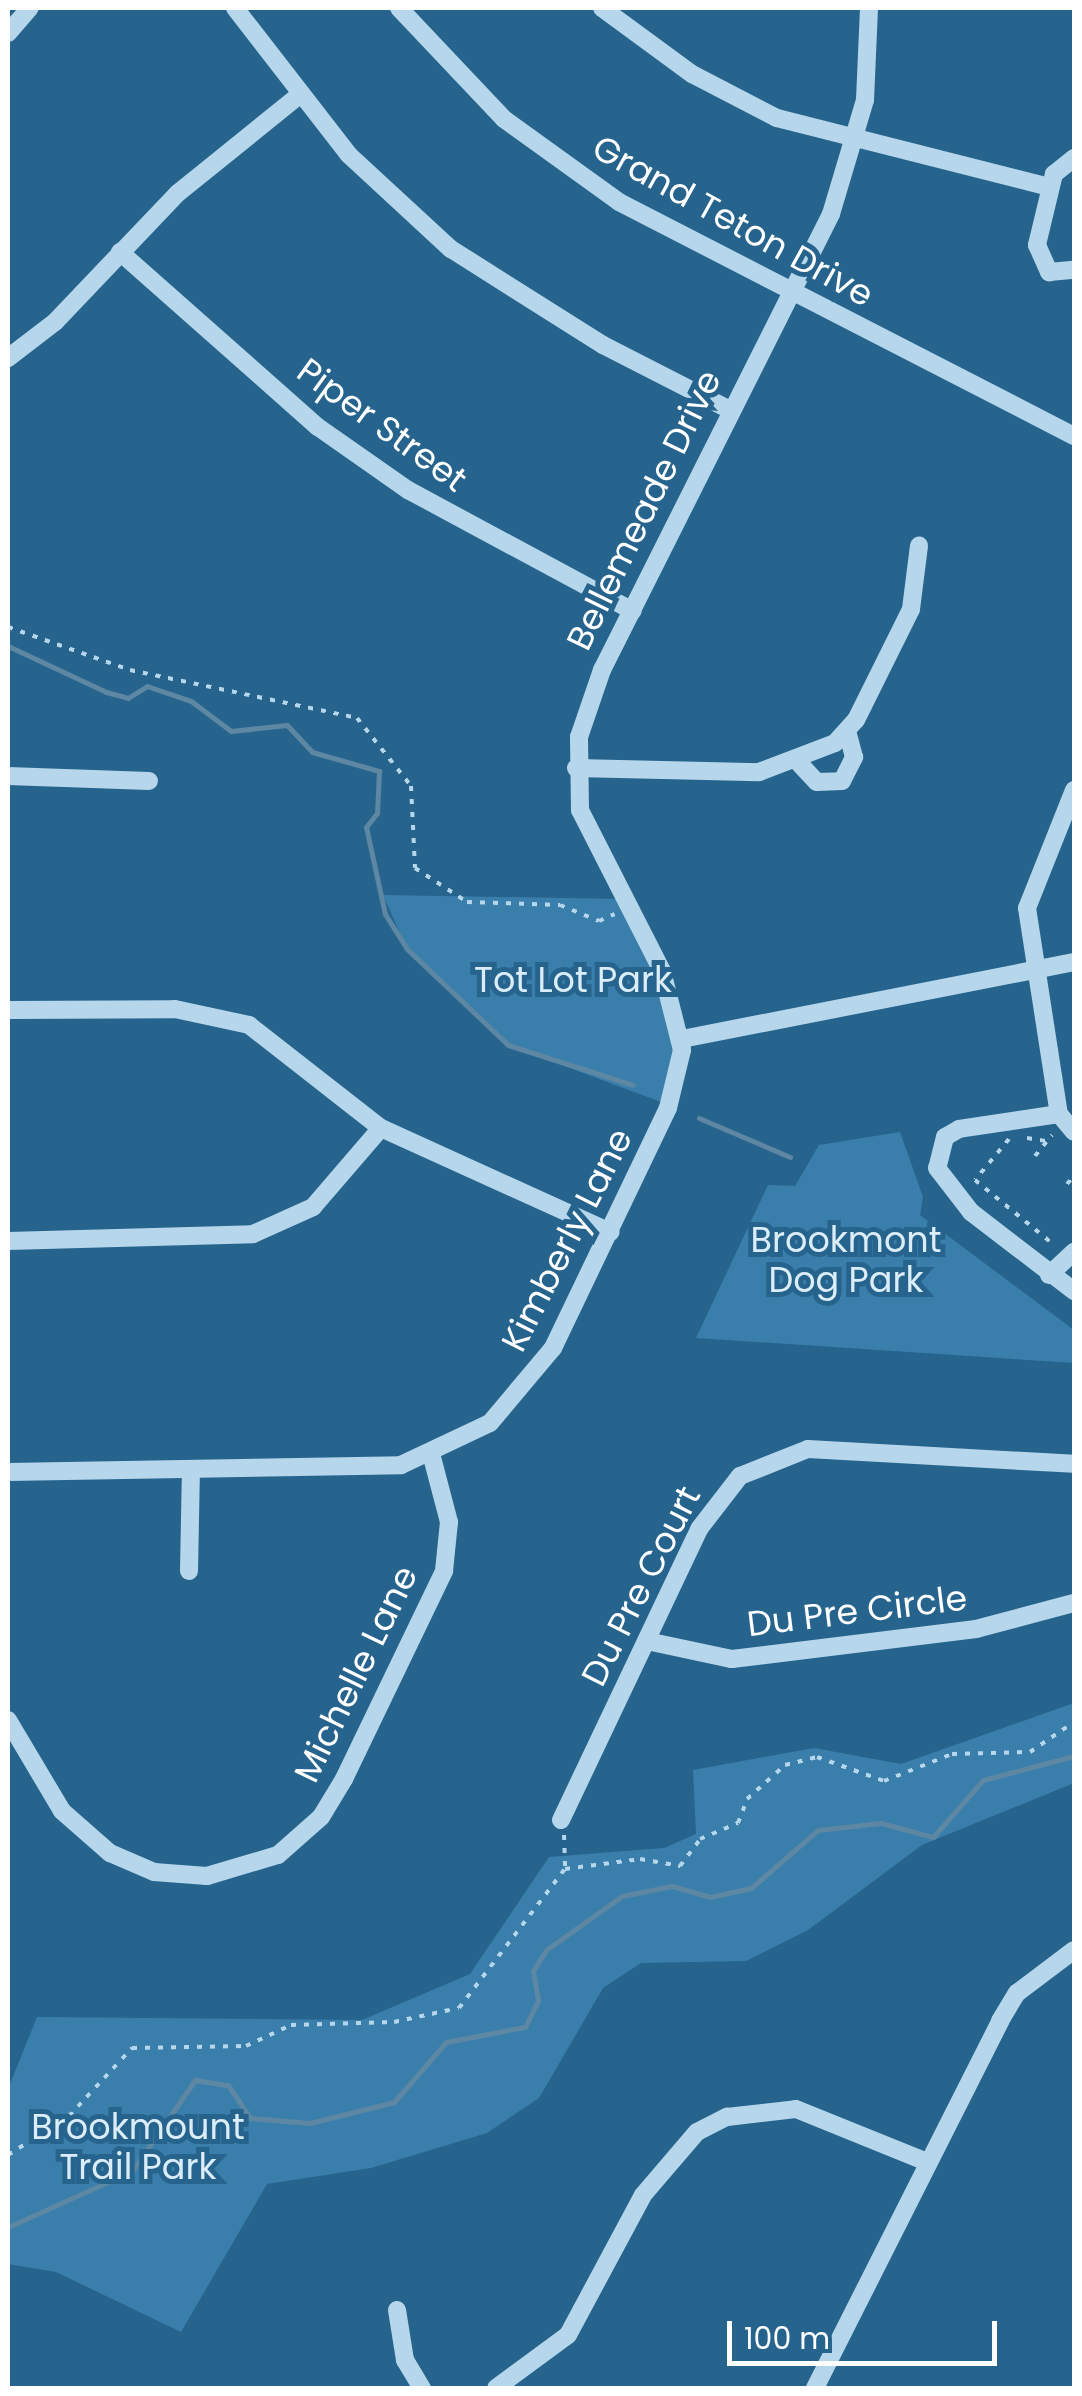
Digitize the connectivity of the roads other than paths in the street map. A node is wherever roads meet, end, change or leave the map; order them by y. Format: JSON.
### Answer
{"nodes":[{"id":1,"x":30,"y":8,"type":"edge"},
{"id":2,"x":235,"y":8,"type":"edge"},
{"id":3,"x":399,"y":8,"type":"edge"},
{"id":4,"x":602,"y":8,"type":"edge"},
{"id":5,"x":869,"y":8,"type":"edge"},
{"id":6,"x":8,"y":31,"type":"edge"},
{"id":7,"x":298,"y":96,"type":"junction"},
{"id":8,"x":857,"y":138,"type":"junction"},
{"id":9,"x":1074,"y":158,"type":"edge"},
{"id":10,"x":1050,"y":187,"type":"junction"},
{"id":11,"x":120,"y":252,"type":"junction"},
{"id":12,"x":1074,"y":270,"type":"edge"},
{"id":13,"x":790,"y":292,"type":"junction"},
{"id":14,"x":8,"y":358,"type":"edge"},
{"id":15,"x":728,"y":409,"type":"junction"},
{"id":16,"x":1074,"y":436,"type":"edge"},
{"id":17,"x":919,"y":546,"type":"dead end"},
{"id":18,"x":634,"y":611,"type":"junction"},
{"id":19,"x":848,"y":734,"type":"junction"},
{"id":20,"x":799,"y":763,"type":"junction"},
{"id":21,"x":576,"y":768,"type":"junction"},
{"id":22,"x":8,"y":776,"type":"edge"},
{"id":23,"x":149,"y":781,"type":"dead end"},
{"id":24,"x":1074,"y":790,"type":"edge"},
{"id":25,"x":1074,"y":962,"type":"edge"},
{"id":26,"x":1034,"y":970,"type":"junction"},
{"id":27,"x":8,"y":1010,"type":"edge"},
{"id":28,"x":682,"y":1039,"type":"junction"},
{"id":29,"x":1059,"y":1114,"type":"junction"},
{"id":30,"x":381,"y":1128,"type":"junction"},
{"id":31,"x":1074,"y":1132,"type":"edge"},
{"id":32,"x":610,"y":1232,"type":"junction"},
{"id":33,"x":8,"y":1241,"type":"edge"},
{"id":34,"x":1072,"y":1254,"type":"edge"},
{"id":35,"x":1049,"y":1275,"type":"junction"},
{"id":36,"x":1074,"y":1291,"type":"edge"},
{"id":37,"x":432,"y":1457,"type":"junction"},
{"id":38,"x":1074,"y":1464,"type":"edge"},
{"id":39,"x":191,"y":1471,"type":"junction"},
{"id":40,"x":8,"y":1472,"type":"edge"},
{"id":41,"x":190,"y":1570,"type":"dead end"},
{"id":42,"x":1074,"y":1603,"type":"edge"},
{"id":43,"x":646,"y":1641,"type":"junction"},
{"id":44,"x":8,"y":1720,"type":"edge"},
{"id":45,"x":561,"y":1820,"type":"road end"},
{"id":46,"x":1074,"y":1950,"type":"edge"},
{"id":47,"x":927,"y":2162,"type":"junction"},
{"id":48,"x":397,"y":2310,"type":"dead end"},
{"id":49,"x":422,"y":2388,"type":"edge"},
{"id":50,"x":496,"y":2388,"type":"edge"},
{"id":51,"x":815,"y":2388,"type":"edge"}],
"edges":[{"from":1,"to":6,"type":"street"},
{"from":2,"to":7,"type":"street"},
{"from":3,"to":13,"type":"street","name":"Grand Teton Drive"},
{"from":4,"to":8,"type":"street"},
{"from":5,"to":8,"type":"street","name":"Bellemeade Drive"},
{"from":7,"to":11,"type":"street"},
{"from":7,"to":15,"type":"street"},
{"from":8,"to":10,"type":"street"},
{"from":8,"to":13,"type":"street","name":"Bellemeade Drive"},
{"from":9,"to":10,"type":"street"},
{"from":10,"to":12,"type":"street"},
{"from":11,"to":14,"type":"street"},
{"from":11,"to":18,"type":"street","name":"Piper Street"},
{"from":13,"to":15,"type":"street","name":"Bellemeade Drive"},
{"from":13,"to":16,"type":"street","name":"Grand Teton Drive"},
{"from":15,"to":18,"type":"street","name":"Bellemeade Drive"},
{"from":17,"to":19,"type":"street"},
{"from":18,"to":21,"type":"street","name":"Bellemeade Drive"},
{"from":19,"to":20,"type":"street"},
{"from":19,"to":20,"type":"street"},
{"from":20,"to":21,"type":"street"},
{"from":21,"to":28,"type":"street","name":"Bellemeade Drive"},
{"from":22,"to":23,"type":"street"},
{"from":24,"to":26,"type":"street"},
{"from":25,"to":26,"type":"street"},
{"from":26,"to":28,"type":"street"},
{"from":26,"to":29,"type":"street"},
{"from":27,"to":30,"type":"street"},
{"from":28,"to":32,"type":"street","name":"Kimberly Lane"},
{"from":29,"to":31,"type":"street"},
{"from":29,"to":35,"type":"street"},
{"from":30,"to":32,"type":"street"},
{"from":30,"to":33,"type":"street"},
{"from":32,"to":37,"type":"street","name":"Kimberly Lane"},
{"from":34,"to":35,"type":"street"},
{"from":35,"to":36,"type":"street"},
{"from":37,"to":39,"type":"street","name":"Kimberly Lane"},
{"from":37,"to":44,"type":"street","name":"Michelle Lane"},
{"from":38,"to":43,"type":"street","name":"Du Pre Court"},
{"from":39,"to":40,"type":"street","name":"Kimberly Lane"},
{"from":39,"to":41,"type":"street"},
{"from":42,"to":43,"type":"street","name":"Du Pre Circle"},
{"from":43,"to":45,"type":"street","name":"Du Pre Court"},
{"from":46,"to":47,"type":"street"},
{"from":47,"to":50,"type":"street"},
{"from":47,"to":51,"type":"street"},
{"from":48,"to":49,"type":"street"}]}
